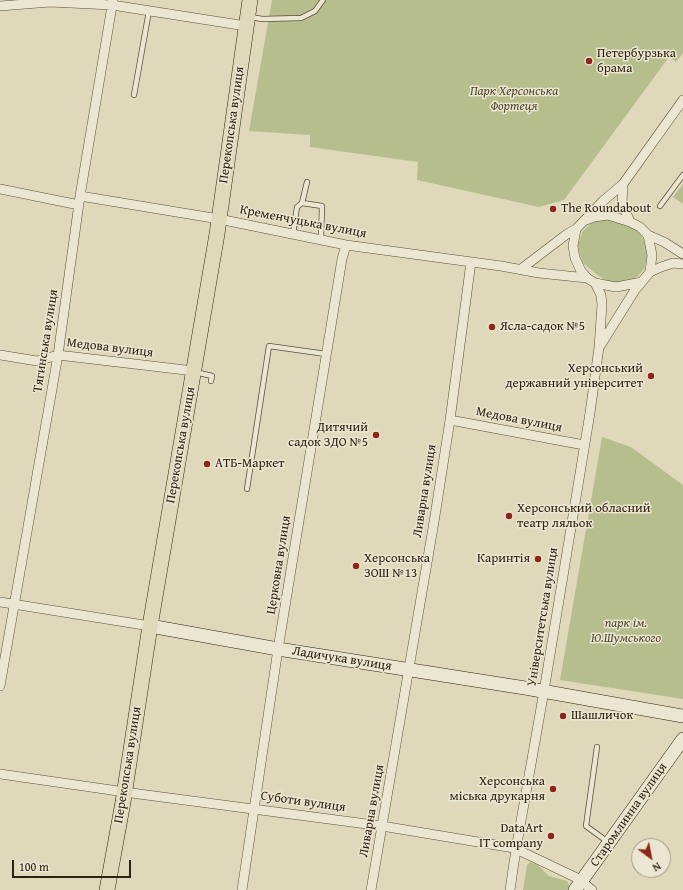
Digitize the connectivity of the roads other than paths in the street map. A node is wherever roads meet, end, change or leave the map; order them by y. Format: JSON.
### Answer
{"nodes":[{"id":1,"x":250,"y":0,"type":"edge"},
{"id":2,"x":324,"y":0,"type":"edge"},
{"id":3,"x":112,"y":2,"type":"edge"},
{"id":4,"x":0,"y":6,"type":"edge"},
{"id":5,"x":149,"y":11,"type":"junction"},
{"id":6,"x":247,"y":21,"type":"junction"},
{"id":7,"x":134,"y":96,"type":"dead end"},
{"id":8,"x":681,"y":107,"type":"edge"},
{"id":9,"x":683,"y":175,"type":"edge"},
{"id":10,"x":307,"y":182,"type":"dead end"},
{"id":11,"x":623,"y":184,"type":"junction"},
{"id":12,"x":0,"y":190,"type":"edge"},
{"id":13,"x":79,"y":200,"type":"junction"},
{"id":14,"x":302,"y":203,"type":"junction"},
{"id":15,"x":660,"y":206,"type":"dead end"},
{"id":16,"x":219,"y":219,"type":"junction"},
{"id":17,"x":584,"y":221,"type":"junction"},
{"id":18,"x":630,"y":222,"type":"junction"},
{"id":19,"x":576,"y":229,"type":"junction"},
{"id":20,"x":293,"y":234,"type":"junction"},
{"id":21,"x":648,"y":235,"type":"junction"},
{"id":22,"x":321,"y":240,"type":"junction"},
{"id":23,"x":346,"y":244,"type":"junction"},
{"id":24,"x":683,"y":254,"type":"edge"},
{"id":25,"x":471,"y":262,"type":"junction"},
{"id":26,"x":683,"y":264,"type":"edge"},
{"id":27,"x":521,"y":270,"type":"junction"},
{"id":28,"x":650,"y":272,"type":"junction"},
{"id":29,"x":587,"y":278,"type":"junction"},
{"id":30,"x":642,"y":282,"type":"junction"},
{"id":31,"x":596,"y":283,"type":"junction"},
{"id":32,"x":599,"y":347,"type":"junction"},
{"id":33,"x":326,"y":354,"type":"junction"},
{"id":34,"x":0,"y":355,"type":"edge"},
{"id":35,"x":58,"y":355,"type":"junction"},
{"id":36,"x":194,"y":371,"type":"junction"},
{"id":37,"x":211,"y":381,"type":"dead end"},
{"id":38,"x":450,"y":420,"type":"junction"},
{"id":39,"x":584,"y":445,"type":"junction"},
{"id":40,"x":247,"y":489,"type":"dead end"},
{"id":41,"x":0,"y":602,"type":"edge"},
{"id":42,"x":14,"y":604,"type":"junction"},
{"id":43,"x":150,"y":626,"type":"junction"},
{"id":44,"x":278,"y":649,"type":"junction"},
{"id":45,"x":409,"y":670,"type":"junction"},
{"id":46,"x":0,"y":686,"type":"edge"},
{"id":47,"x":544,"y":691,"type":"junction"},
{"id":48,"x":683,"y":716,"type":"edge"},
{"id":49,"x":683,"y":739,"type":"edge"},
{"id":50,"x":598,"y":747,"type":"dead end"},
{"id":51,"x":0,"y":774,"type":"edge"},
{"id":52,"x":124,"y":792,"type":"junction"},
{"id":53,"x":255,"y":808,"type":"junction"},
{"id":54,"x":382,"y":826,"type":"junction"},
{"id":55,"x":609,"y":843,"type":"junction"},
{"id":56,"x":516,"y":849,"type":"junction"},
{"id":57,"x":578,"y":886,"type":"edge"},
{"id":58,"x":107,"y":890,"type":"edge"},
{"id":59,"x":242,"y":890,"type":"edge"},
{"id":60,"x":371,"y":890,"type":"edge"},
{"id":61,"x":510,"y":890,"type":"edge"},
{"id":62,"x":592,"y":890,"type":"edge"}],
"edges":[{"from":1,"to":6,"type":"main road","name":"Перекопська вулиця"},
{"from":2,"to":6,"type":"lane"},
{"from":3,"to":4,"type":"street"},
{"from":3,"to":5,"type":"street"},
{"from":3,"to":13,"type":"street","name":"Тягинська вулиця"},
{"from":5,"to":6,"type":"street"},
{"from":5,"to":7,"type":"lane"},
{"from":6,"to":16,"type":"main road","name":"Перекопська вулиця"},
{"from":8,"to":11,"type":"street"},
{"from":9,"to":15,"type":"lane"},
{"from":10,"to":14,"type":"lane"},
{"from":11,"to":17,"type":"street"},
{"from":11,"to":18,"type":"street"},
{"from":12,"to":13,"type":"street","name":"Кременчуцька вулиця"},
{"from":13,"to":16,"type":"street","name":"Кременчуцька вулиця"},
{"from":13,"to":35,"type":"street","name":"Тягинська вулиця"},
{"from":14,"to":20,"type":"lane"},
{"from":14,"to":22,"type":"lane"},
{"from":16,"to":20,"type":"street","name":"Кременчуцька вулиця"},
{"from":16,"to":36,"type":"main road","name":"Перекопська вулиця"},
{"from":17,"to":18,"type":"street"},
{"from":17,"to":19,"type":"street"},
{"from":18,"to":21,"type":"street"},
{"from":19,"to":27,"type":"street"},
{"from":19,"to":29,"type":"street"},
{"from":20,"to":22,"type":"street","name":"Кременчуцька вулиця"},
{"from":21,"to":24,"type":"street"},
{"from":21,"to":28,"type":"street"},
{"from":22,"to":23,"type":"street","name":"Кременчуцька вулиця"},
{"from":23,"to":25,"type":"street","name":"Кременчуцька вулиця"},
{"from":23,"to":33,"type":"street","name":"Церковна вулиця"},
{"from":25,"to":27,"type":"street","name":"Кременчуцька вулиця"},
{"from":25,"to":38,"type":"street","name":"Ливарна вулиця"},
{"from":26,"to":28,"type":"street"},
{"from":27,"to":29,"type":"street","name":"Кременчуцька вулиця"},
{"from":28,"to":30,"type":"street"},
{"from":29,"to":31,"type":"street"},
{"from":30,"to":31,"type":"street"},
{"from":30,"to":32,"type":"street","name":"Університетська вулиця"},
{"from":31,"to":32,"type":"street","name":"Університетська вулиця"},
{"from":32,"to":39,"type":"street","name":"Університетська вулиця"},
{"from":33,"to":40,"type":"lane"},
{"from":33,"to":44,"type":"street","name":"Церковна вулиця"},
{"from":34,"to":35,"type":"street","name":"Медова вулиця"},
{"from":35,"to":36,"type":"street","name":"Медова вулиця"},
{"from":35,"to":42,"type":"street","name":"Тягинська вулиця"},
{"from":36,"to":37,"type":"lane"},
{"from":36,"to":43,"type":"main road","name":"Перекопська вулиця"},
{"from":38,"to":39,"type":"street","name":"Медова вулиця"},
{"from":38,"to":45,"type":"street","name":"Ливарна вулиця"},
{"from":39,"to":47,"type":"street","name":"Університетська вулиця"},
{"from":41,"to":42,"type":"street","name":"Ладичука вулиця"},
{"from":42,"to":43,"type":"street","name":"Ладичука вулиця"},
{"from":42,"to":46,"type":"street","name":"Тягинська вулиця"},
{"from":43,"to":44,"type":"street","name":"Ладичука вулиця"},
{"from":43,"to":52,"type":"main road","name":"Перекопська вулиця"},
{"from":44,"to":45,"type":"street","name":"Ладичука вулиця"},
{"from":44,"to":53,"type":"street","name":"Церковна вулиця"},
{"from":45,"to":47,"type":"street","name":"Ладичука вулиця"},
{"from":45,"to":54,"type":"street","name":"Ливарна вулиця"},
{"from":47,"to":48,"type":"street","name":"Ладичука вулиця"},
{"from":47,"to":56,"type":"street","name":"Університетська вулиця"},
{"from":49,"to":55,"type":"street","name":"Старомлинна вулиця"},
{"from":50,"to":55,"type":"lane"},
{"from":51,"to":52,"type":"street","name":"Суботи вулиця"},
{"from":52,"to":53,"type":"street","name":"Суботи вулиця"},
{"from":52,"to":58,"type":"main road","name":"Перекопська вулиця"},
{"from":53,"to":54,"type":"street","name":"Суботи вулиця"},
{"from":53,"to":59,"type":"street","name":"Церковна вулиця"},
{"from":54,"to":56,"type":"street","name":"Суботи вулиця"},
{"from":54,"to":60,"type":"street","name":"Ливарна вулиця"},
{"from":55,"to":57,"type":"street","name":"Старомлинна вулиця"},
{"from":56,"to":57,"type":"street","name":"Суботи вулиця"},
{"from":56,"to":61,"type":"street","name":"Університетська вулиця"},
{"from":57,"to":62,"type":"street","name":"Суботи вулиця"}]}
